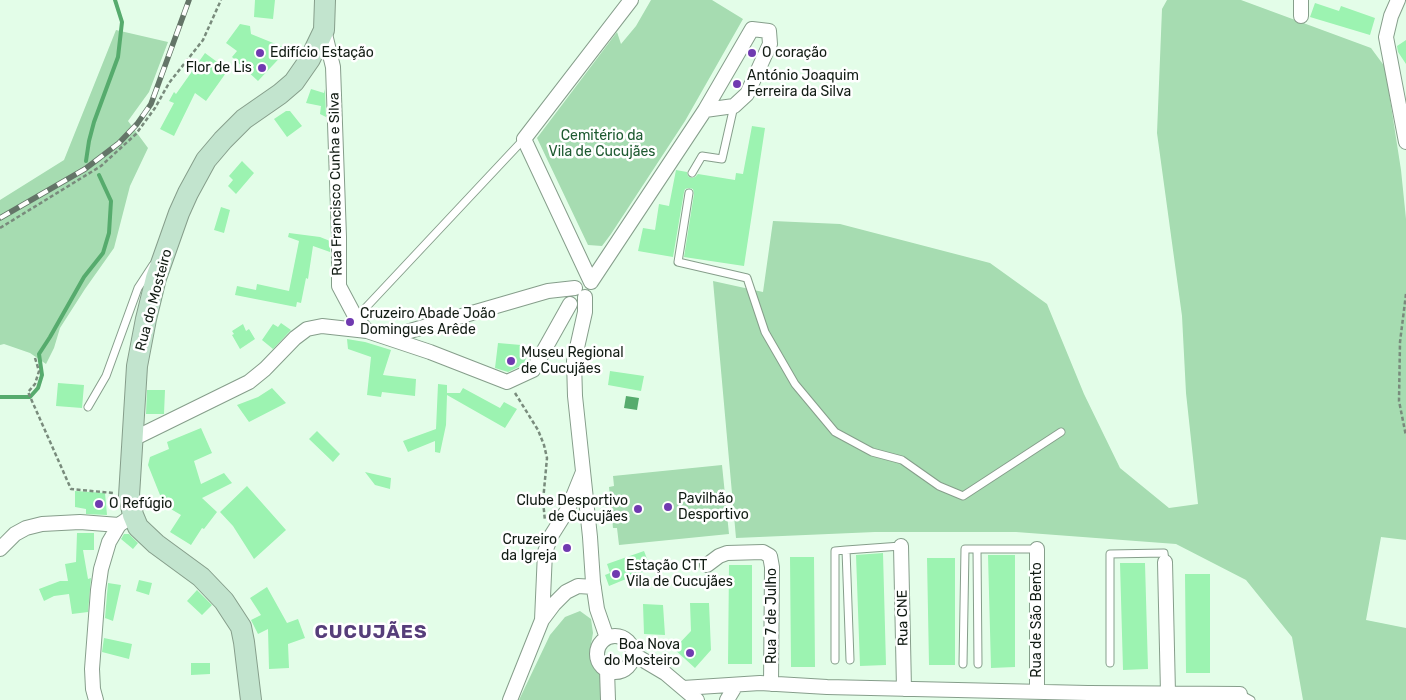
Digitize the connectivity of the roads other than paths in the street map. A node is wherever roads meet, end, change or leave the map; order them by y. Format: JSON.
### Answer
{"nodes":[{"id":1,"x":325,"y":0,"type":"edge"},
{"id":2,"x":631,"y":0,"type":"edge"},
{"id":3,"x":1301,"y":0,"type":"edge"},
{"id":4,"x":1398,"y":0,"type":"edge"},
{"id":5,"x":1301,"y":16,"type":"dead end"},
{"id":6,"x":324,"y":30,"type":"junction"},
{"id":7,"x":734,"y":106,"type":"junction"},
{"id":8,"x":705,"y":110,"type":"junction"},
{"id":9,"x":524,"y":138,"type":"junction"},
{"id":10,"x":1406,"y":142,"type":"edge"},
{"id":11,"x":692,"y":173,"type":"dead end"},
{"id":12,"x":689,"y":193,"type":"dead end"},
{"id":13,"x":163,"y":257,"type":"junction"},
{"id":14,"x":591,"y":282,"type":"junction"},
{"id":15,"x":580,"y":293,"type":"junction"},
{"id":16,"x":570,"y":304,"type":"dead end"},
{"id":17,"x":356,"y":318,"type":"junction"},
{"id":18,"x":372,"y":333,"type":"junction"},
{"id":19,"x":88,"y":407,"type":"dead end"},
{"id":20,"x":1061,"y":432,"type":"dead end"},
{"id":21,"x":133,"y":439,"type":"junction"},
{"id":22,"x":584,"y":469,"type":"junction"},
{"id":23,"x":127,"y":512,"type":"junction"},
{"id":24,"x":901,"y":546,"type":"joint"},
{"id":25,"x":0,"y":549,"type":"edge"},
{"id":26,"x":977,"y":549,"type":"junction"},
{"id":27,"x":1036,"y":549,"type":"joint"},
{"id":28,"x":846,"y":550,"type":"junction"},
{"id":29,"x":1165,"y":562,"type":"joint"},
{"id":30,"x":707,"y":565,"type":"dead end"},
{"id":31,"x":594,"y":587,"type":"junction"},
{"id":32,"x":542,"y":620,"type":"junction"},
{"id":33,"x":607,"y":638,"type":"junction"},
{"id":34,"x":633,"y":654,"type":"junction"},
{"id":35,"x":835,"y":660,"type":"dead end"},
{"id":36,"x":850,"y":660,"type":"dead end"},
{"id":37,"x":1110,"y":663,"type":"dead end"},
{"id":38,"x":963,"y":664,"type":"dead end"},
{"id":39,"x":978,"y":664,"type":"dead end"},
{"id":40,"x":607,"y":670,"type":"junction"},
{"id":41,"x":771,"y":684,"type":"junction"},
{"id":42,"x":736,"y":685,"type":"junction"},
{"id":43,"x":683,"y":688,"type":"junction"},
{"id":44,"x":904,"y":689,"type":"junction"},
{"id":45,"x":1036,"y":692,"type":"junction"},
{"id":46,"x":1168,"y":693,"type":"junction"},
{"id":47,"x":1245,"y":697,"type":"edge"},
{"id":48,"x":96,"y":700,"type":"edge"},
{"id":49,"x":251,"y":700,"type":"edge"},
{"id":50,"x":510,"y":700,"type":"edge"},
{"id":51,"x":608,"y":700,"type":"edge"},
{"id":52,"x":697,"y":700,"type":"edge"},
{"id":53,"x":727,"y":700,"type":"edge"}],
"edges":[{"from":1,"to":6,"type":"main road","name":"Rua do Mosteiro"},
{"from":2,"to":9,"type":"street"},
{"from":3,"to":5,"type":"street"},
{"from":4,"to":10,"type":"street"},
{"from":6,"to":13,"type":"main road","name":"Rua do Mosteiro"},
{"from":6,"to":17,"type":"street","name":"Rua Francisco Cunha e Silva"},
{"from":7,"to":8,"type":"street"},
{"from":7,"to":8,"type":"street"},
{"from":7,"to":11,"type":"lane"},
{"from":8,"to":14,"type":"street"},
{"from":9,"to":14,"type":"street"},
{"from":9,"to":17,"type":"lane"},
{"from":12,"to":20,"type":"lane"},
{"from":13,"to":19,"type":"lane"},
{"from":13,"to":21,"type":"main road","name":"Rua do Mosteiro"},
{"from":14,"to":15,"type":"street"},
{"from":15,"to":18,"type":"street"},
{"from":15,"to":22,"type":"street"},
{"from":16,"to":18,"type":"street"},
{"from":17,"to":18,"type":"street","name":"Rua Francisco Cunha e Silva"},
{"from":18,"to":21,"type":"street"},
{"from":21,"to":23,"type":"main road","name":"Rua do Mosteiro"},
{"from":22,"to":31,"type":"street"},
{"from":22,"to":32,"type":"street"},
{"from":23,"to":25,"type":"street"},
{"from":23,"to":48,"type":"street"},
{"from":23,"to":49,"type":"main road"},
{"from":24,"to":28,"type":"lane"},
{"from":24,"to":44,"type":"street","name":"Rua CNE"},
{"from":26,"to":27,"type":"lane"},
{"from":26,"to":38,"type":"lane"},
{"from":26,"to":39,"type":"lane"},
{"from":27,"to":45,"type":"street","name":"Rua de São Bento"},
{"from":28,"to":35,"type":"lane"},
{"from":28,"to":36,"type":"lane"},
{"from":29,"to":37,"type":"lane"},
{"from":29,"to":46,"type":"street"},
{"from":30,"to":41,"type":"street","name":"Rua 7 de Julho"},
{"from":31,"to":32,"type":"street"},
{"from":31,"to":33,"type":"street"},
{"from":32,"to":50,"type":"street"},
{"from":33,"to":34,"type":"street"},
{"from":33,"to":40,"type":"street"},
{"from":34,"to":40,"type":"street"},
{"from":34,"to":43,"type":"street"},
{"from":40,"to":51,"type":"street"},
{"from":41,"to":42,"type":"street"},
{"from":41,"to":44,"type":"street"},
{"from":42,"to":43,"type":"street"},
{"from":42,"to":53,"type":"street"},
{"from":43,"to":52,"type":"street"},
{"from":44,"to":45,"type":"street"},
{"from":45,"to":46,"type":"street"},
{"from":46,"to":47,"type":"street"}]}
